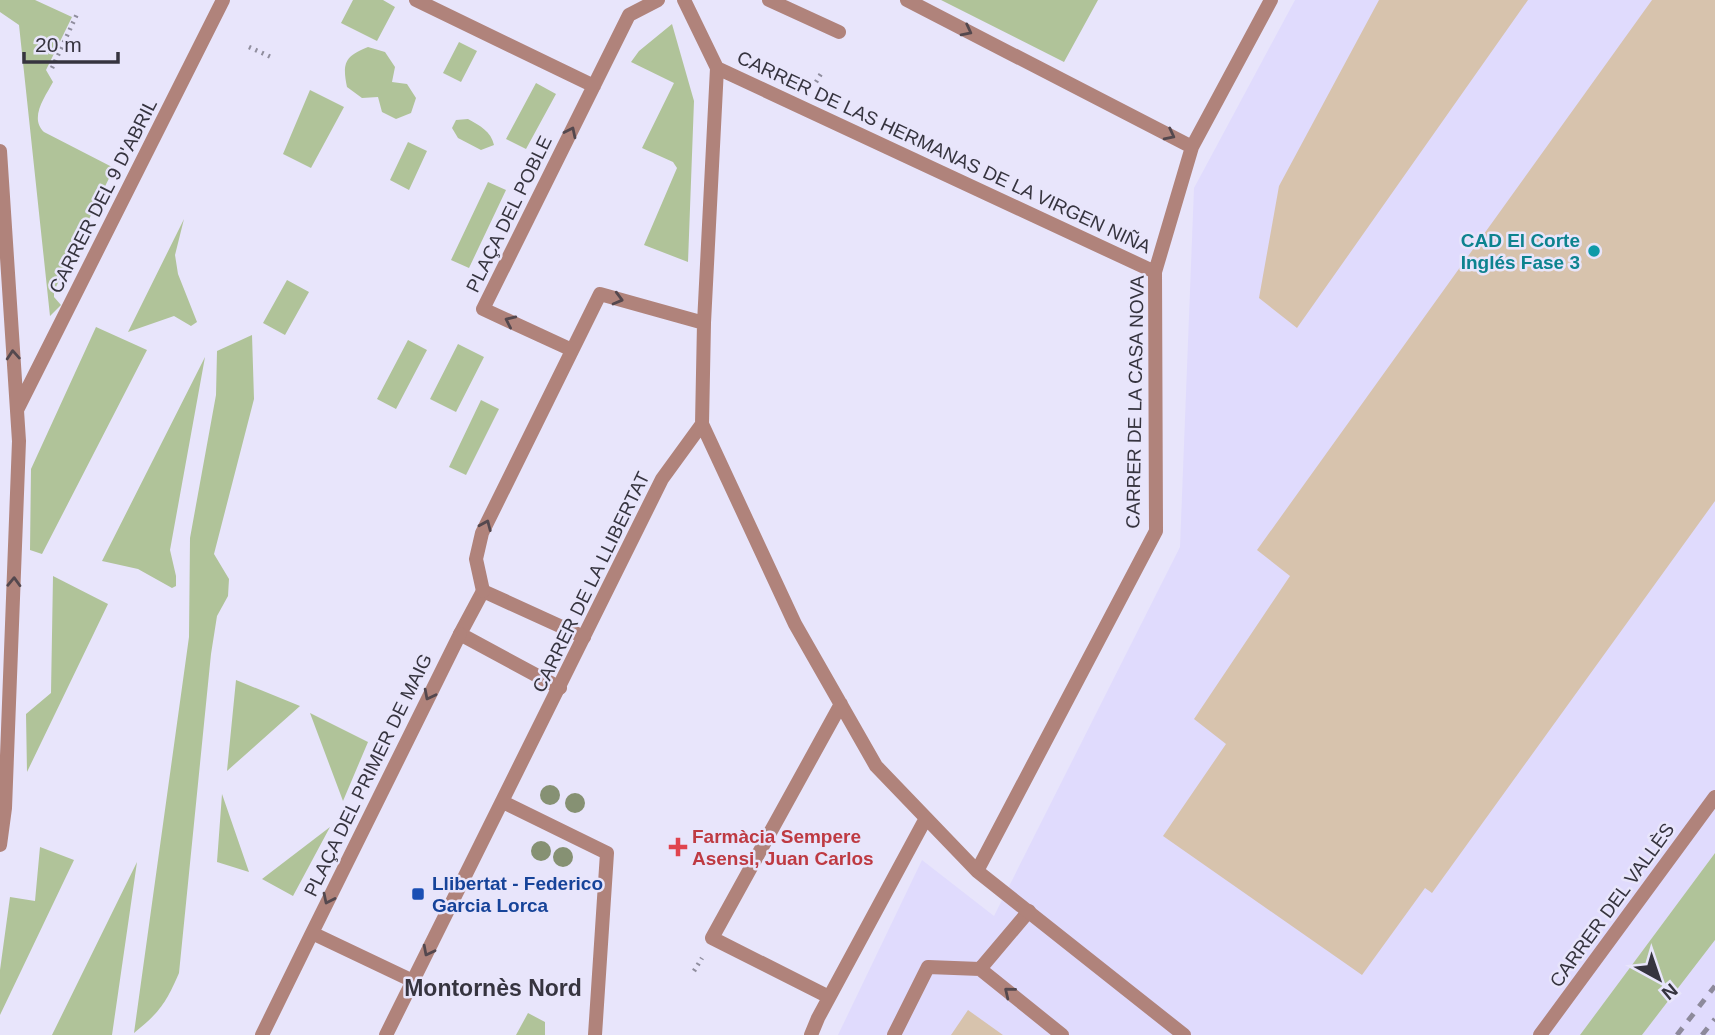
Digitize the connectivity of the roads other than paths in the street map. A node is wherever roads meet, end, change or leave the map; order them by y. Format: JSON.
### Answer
{"nodes":[{"id":1,"x":223,"y":0,"type":"edge"},
{"id":2,"x":416,"y":0,"type":"edge"},
{"id":3,"x":659,"y":0,"type":"edge"},
{"id":4,"x":684,"y":0,"type":"edge"},
{"id":5,"x":769,"y":0,"type":"edge"},
{"id":6,"x":907,"y":0,"type":"edge"},
{"id":7,"x":1271,"y":0,"type":"edge"},
{"id":8,"x":839,"y":33,"type":"dead end"},
{"id":9,"x":717,"y":68,"type":"junction"},
{"id":10,"x":594,"y":86,"type":"junction"},
{"id":11,"x":1192,"y":146,"type":"junction"},
{"id":12,"x":0,"y":151,"type":"edge"},
{"id":13,"x":1155,"y":272,"type":"junction"},
{"id":14,"x":704,"y":323,"type":"junction"},
{"id":15,"x":572,"y":350,"type":"junction"},
{"id":16,"x":17,"y":410,"type":"junction"},
{"id":17,"x":702,"y":424,"type":"junction"},
{"id":18,"x":484,"y":592,"type":"junction"},
{"id":19,"x":460,"y":634,"type":"junction"},
{"id":20,"x":584,"y":637,"type":"junction"},
{"id":21,"x":560,"y":688,"type":"junction"},
{"id":22,"x":841,"y":704,"type":"junction"},
{"id":23,"x":1715,"y":797,"type":"edge"},
{"id":24,"x":503,"y":802,"type":"junction"},
{"id":25,"x":926,"y":818,"type":"junction"},
{"id":26,"x":0,"y":845,"type":"edge"},
{"id":27,"x":977,"y":871,"type":"junction"},
{"id":28,"x":1029,"y":911,"type":"junction"},
{"id":29,"x":312,"y":933,"type":"junction"},
{"id":30,"x":980,"y":969,"type":"junction"},
{"id":31,"x":413,"y":981,"type":"junction"},
{"id":32,"x":829,"y":998,"type":"junction"},
{"id":33,"x":262,"y":1035,"type":"edge"},
{"id":34,"x":386,"y":1035,"type":"edge"},
{"id":35,"x":595,"y":1035,"type":"edge"},
{"id":36,"x":811,"y":1035,"type":"edge"},
{"id":37,"x":894,"y":1035,"type":"edge"},
{"id":38,"x":1062,"y":1035,"type":"edge"},
{"id":39,"x":1184,"y":1035,"type":"edge"},
{"id":40,"x":1539,"y":1035,"type":"edge"}],
"edges":[{"from":1,"to":16,"type":"street","name":"CARRER DEL 9 D'ABRIL"},
{"from":2,"to":10,"type":"street"},
{"from":3,"to":10,"type":"street","name":"PLAÇA DEL POBLE"},
{"from":4,"to":9,"type":"street"},
{"from":5,"to":8,"type":"street"},
{"from":6,"to":11,"type":"street","one_way":true},
{"from":7,"to":11,"type":"street","name":"CARRER DE LA CASA NOVA"},
{"from":9,"to":13,"type":"street","name":"CARRER DE LAS HERMANAS DE LA VIRGEN NIÑA"},
{"from":9,"to":14,"type":"street"},
{"from":15,"to":10,"type":"street","name":"PLAÇA DEL POBLE","one_way":true},
{"from":11,"to":13,"type":"street","name":"CARRER DE LA CASA NOVA"},
{"from":16,"to":12,"type":"street","name":"CARRER DEL 9 D'ABRIL","one_way":true},
{"from":13,"to":27,"type":"street","name":"CARRER DE LA CASA NOVA"},
{"from":15,"to":14,"type":"street","one_way":true},
{"from":14,"to":17,"type":"street"},
{"from":18,"to":15,"type":"street","one_way":true},
{"from":26,"to":16,"type":"street","name":"CARRER DEL 9 D'ABRIL","one_way":true},
{"from":17,"to":20,"type":"street","name":"CARRER DE LA LLIBERTAT"},
{"from":17,"to":22,"type":"street"},
{"from":18,"to":19,"type":"street","name":"PLAÇA DEL PRIMER DE MAIG"},
{"from":18,"to":20,"type":"street"},
{"from":19,"to":21,"type":"street"},
{"from":19,"to":29,"type":"street","name":"PLAÇA DEL PRIMER DE MAIG","one_way":true},
{"from":20,"to":21,"type":"street","name":"CARRER DE LA LLIBERTAT"},
{"from":21,"to":24,"type":"street","name":"CARRER DE LA LLIBERTAT"},
{"from":22,"to":25,"type":"street"},
{"from":22,"to":32,"type":"street"},
{"from":23,"to":40,"type":"street","name":"CARRER DEL VALLÈS"},
{"from":24,"to":31,"type":"street","name":"CARRER DE LA LLIBERTAT","one_way":true},
{"from":24,"to":35,"type":"street"},
{"from":25,"to":27,"type":"street"},
{"from":25,"to":32,"type":"street"},
{"from":27,"to":28,"type":"street"},
{"from":28,"to":30,"type":"street"},
{"from":28,"to":39,"type":"street"},
{"from":29,"to":31,"type":"street"},
{"from":29,"to":33,"type":"street","name":"PLAÇA DEL PRIMER DE MAIG"},
{"from":30,"to":37,"type":"street"},
{"from":38,"to":30,"type":"street","one_way":true},
{"from":31,"to":34,"type":"street","name":"CARRER DE LA LLIBERTAT"},
{"from":32,"to":36,"type":"street"}]}
